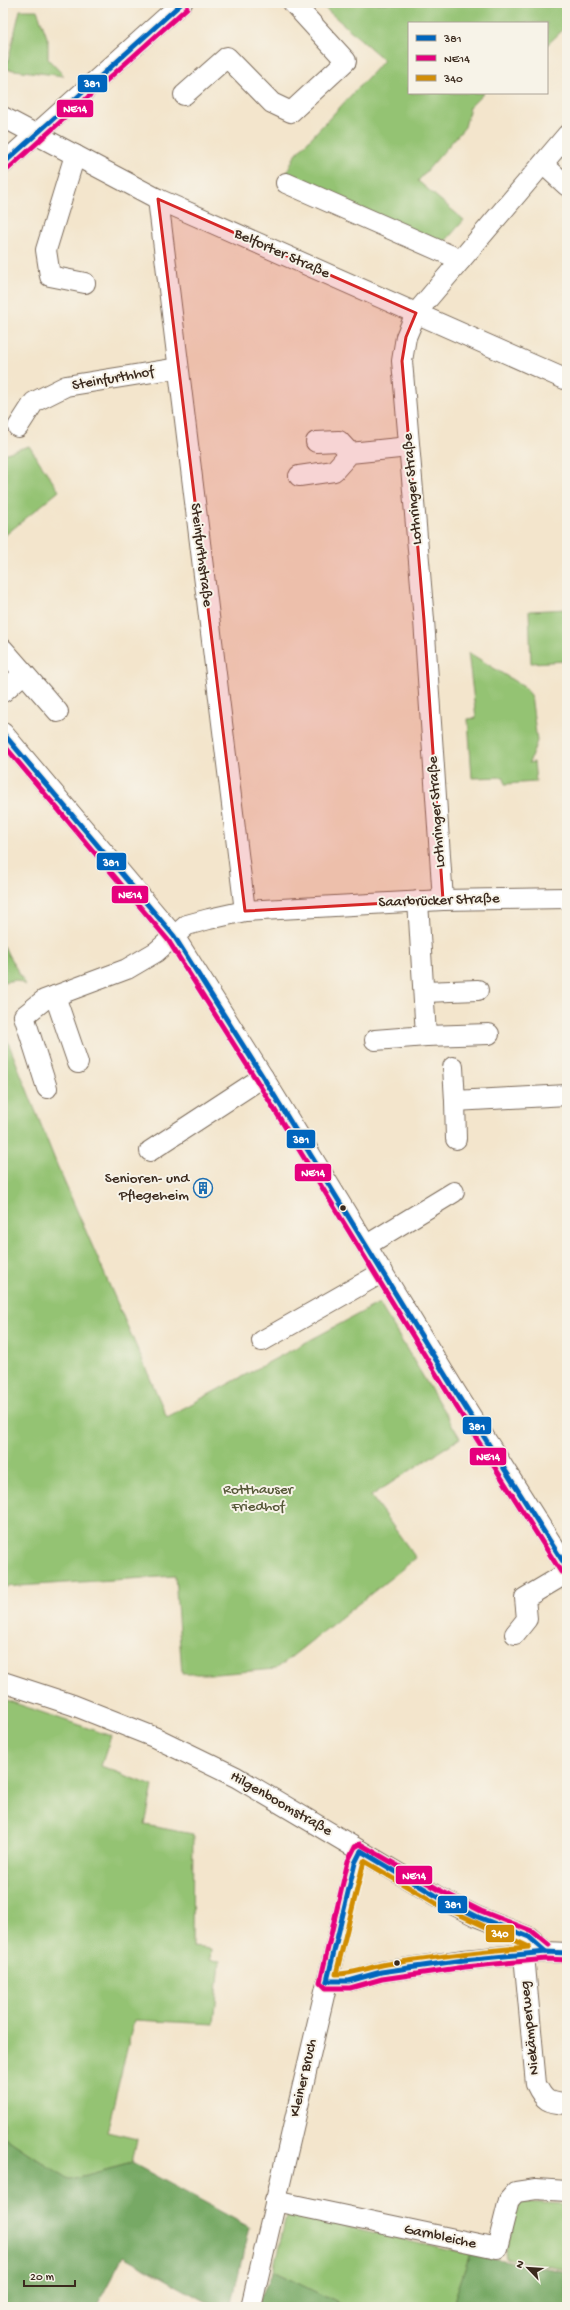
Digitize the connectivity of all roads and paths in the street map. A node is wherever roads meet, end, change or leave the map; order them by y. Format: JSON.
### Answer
{"nodes":[{"id":1,"x":182,"y":3,"type":"edge"},
{"id":2,"x":292,"y":3,"type":"edge"},
{"id":3,"x":184,"y":95,"type":"dead end"},
{"id":4,"x":3,"y":117,"type":"edge"},
{"id":5,"x":36,"y":135,"type":"junction"},
{"id":6,"x":567,"y":135,"type":"edge"},
{"id":7,"x":76,"y":155,"type":"junction"},
{"id":8,"x":3,"y":164,"type":"edge"},
{"id":9,"x":542,"y":164,"type":"junction"},
{"id":10,"x":286,"y":183,"type":"dead end"},
{"id":11,"x":567,"y":186,"type":"edge"},
{"id":12,"x":158,"y":198,"type":"junction"},
{"id":13,"x":461,"y":260,"type":"junction"},
{"id":14,"x":85,"y":283,"type":"dead end"},
{"id":15,"x":416,"y":313,"type":"junction"},
{"id":16,"x":178,"y":368,"type":"junction"},
{"id":17,"x":567,"y":380,"type":"edge"},
{"id":18,"x":18,"y":427,"type":"dead end"},
{"id":19,"x":316,"y":442,"type":"dead end"},
{"id":20,"x":409,"y":447,"type":"junction"},
{"id":21,"x":350,"y":453,"type":"junction"},
{"id":22,"x":299,"y":476,"type":"dead end"},
{"id":23,"x":3,"y":649,"type":"edge"},
{"id":24,"x":24,"y":673,"type":"junction"},
{"id":25,"x":3,"y":692,"type":"edge"},
{"id":26,"x":58,"y":712,"type":"dead end"},
{"id":27,"x":3,"y":733,"type":"edge"},
{"id":28,"x":567,"y":898,"type":"edge"},
{"id":29,"x":443,"y":900,"type":"junction"},
{"id":30,"x":418,"y":902,"type":"junction"},
{"id":31,"x":245,"y":911,"type":"junction"},
{"id":32,"x":174,"y":936,"type":"junction"},
{"id":33,"x":478,"y":990,"type":"dead end"},
{"id":34,"x":424,"y":992,"type":"junction"},
{"id":35,"x":50,"y":998,"type":"junction"},
{"id":36,"x":489,"y":1034,"type":"dead end"},
{"id":37,"x":426,"y":1036,"type":"junction"},
{"id":38,"x":375,"y":1040,"type":"dead end"},
{"id":39,"x":78,"y":1063,"type":"dead end"},
{"id":40,"x":453,"y":1067,"type":"dead end"},
{"id":41,"x":263,"y":1077,"type":"junction"},
{"id":42,"x":47,"y":1088,"type":"dead end"},
{"id":43,"x":567,"y":1095,"type":"edge"},
{"id":44,"x":455,"y":1101,"type":"junction"},
{"id":45,"x":456,"y":1139,"type":"dead end"},
{"id":46,"x":150,"y":1151,"type":"dead end"},
{"id":47,"x":454,"y":1192,"type":"dead end"},
{"id":48,"x":367,"y":1245,"type":"junction"},
{"id":49,"x":383,"y":1272,"type":"junction"},
{"id":50,"x":262,"y":1341,"type":"dead end"},
{"id":51,"x":567,"y":1568,"type":"edge"},
{"id":52,"x":567,"y":1573,"type":"edge"},
{"id":53,"x":515,"y":1634,"type":"dead end"},
{"id":54,"x":3,"y":1682,"type":"edge"},
{"id":55,"x":360,"y":1851,"type":"junction"},
{"id":56,"x":546,"y":1952,"type":"junction"},
{"id":57,"x":567,"y":1952,"type":"edge"},
{"id":58,"x":524,"y":1955,"type":"junction"},
{"id":59,"x":327,"y":1981,"type":"junction"},
{"id":60,"x":567,"y":2104,"type":"edge"},
{"id":61,"x":567,"y":2191,"type":"edge"},
{"id":62,"x":275,"y":2201,"type":"junction"},
{"id":63,"x":251,"y":2307,"type":"edge"}],
"edges":[{"from":1,"to":5,"type":"street"},
{"from":2,"to":3,"type":"street"},
{"from":4,"to":5,"type":"street","name":"Belforter Straße"},
{"from":5,"to":7,"type":"street","name":"Belforter Straße"},
{"from":5,"to":8,"type":"street"},
{"from":6,"to":9,"type":"street","name":"Lothringer Straße"},
{"from":7,"to":12,"type":"street","name":"Belforter Straße"},
{"from":7,"to":14,"type":"street"},
{"from":9,"to":11,"type":"street"},
{"from":9,"to":13,"type":"street","name":"Lothringer Straße"},
{"from":10,"to":13,"type":"street"},
{"from":12,"to":15,"type":"street","name":"Belforter Straße"},
{"from":12,"to":16,"type":"street","name":"Steinfurthstraße"},
{"from":13,"to":15,"type":"street","name":"Lothringer Straße"},
{"from":15,"to":17,"type":"street","name":"Belforter Straße"},
{"from":15,"to":20,"type":"street","name":"Lothringer Straße"},
{"from":16,"to":18,"type":"street","name":"Steinfurthhof"},
{"from":16,"to":31,"type":"street","name":"Steinfurthstraße"},
{"from":19,"to":21,"type":"street"},
{"from":20,"to":21,"type":"street"},
{"from":20,"to":29,"type":"street","name":"Lothringer Straße"},
{"from":21,"to":22,"type":"street"},
{"from":23,"to":24,"type":"street"},
{"from":24,"to":25,"type":"street"},
{"from":24,"to":26,"type":"street"},
{"from":27,"to":32,"type":"street"},
{"from":28,"to":29,"type":"street","name":"Saarbrücker Straße"},
{"from":29,"to":30,"type":"street","name":"Saarbrücker Straße"},
{"from":30,"to":31,"type":"street","name":"Saarbrücker Straße"},
{"from":30,"to":34,"type":"street"},
{"from":31,"to":32,"type":"street","name":"Saarbrücker Straße"},
{"from":32,"to":35,"type":"street","name":"Saarbrücker Straße"},
{"from":32,"to":41,"type":"street"},
{"from":33,"to":34,"type":"street"},
{"from":34,"to":37,"type":"street"},
{"from":35,"to":39,"type":"street"},
{"from":35,"to":42,"type":"street","name":"Saarbrücker Straße"},
{"from":36,"to":37,"type":"street"},
{"from":37,"to":38,"type":"street"},
{"from":40,"to":44,"type":"street"},
{"from":41,"to":46,"type":"street"},
{"from":41,"to":48,"type":"street"},
{"from":43,"to":44,"type":"street"},
{"from":44,"to":45,"type":"street"},
{"from":47,"to":48,"type":"street"},
{"from":48,"to":49,"type":"street"},
{"from":49,"to":50,"type":"street"},
{"from":49,"to":51,"type":"street"},
{"from":52,"to":53,"type":"street"},
{"from":54,"to":55,"type":"street","name":"Hilgenboomstraße"},
{"from":55,"to":56,"type":"street","name":"Hilgenboomstraße"},
{"from":55,"to":59,"type":"street","name":"Kleiner Bruch"},
{"from":56,"to":57,"type":"street"},
{"from":56,"to":58,"type":"street"},
{"from":58,"to":59,"type":"street"},
{"from":58,"to":60,"type":"street","name":"Niekämperweg"},
{"from":59,"to":62,"type":"street","name":"Kleiner Bruch"},
{"from":61,"to":62,"type":"street","name":"Garnbleiche"},
{"from":62,"to":63,"type":"street","name":"Kleiner Bruch"}]}
